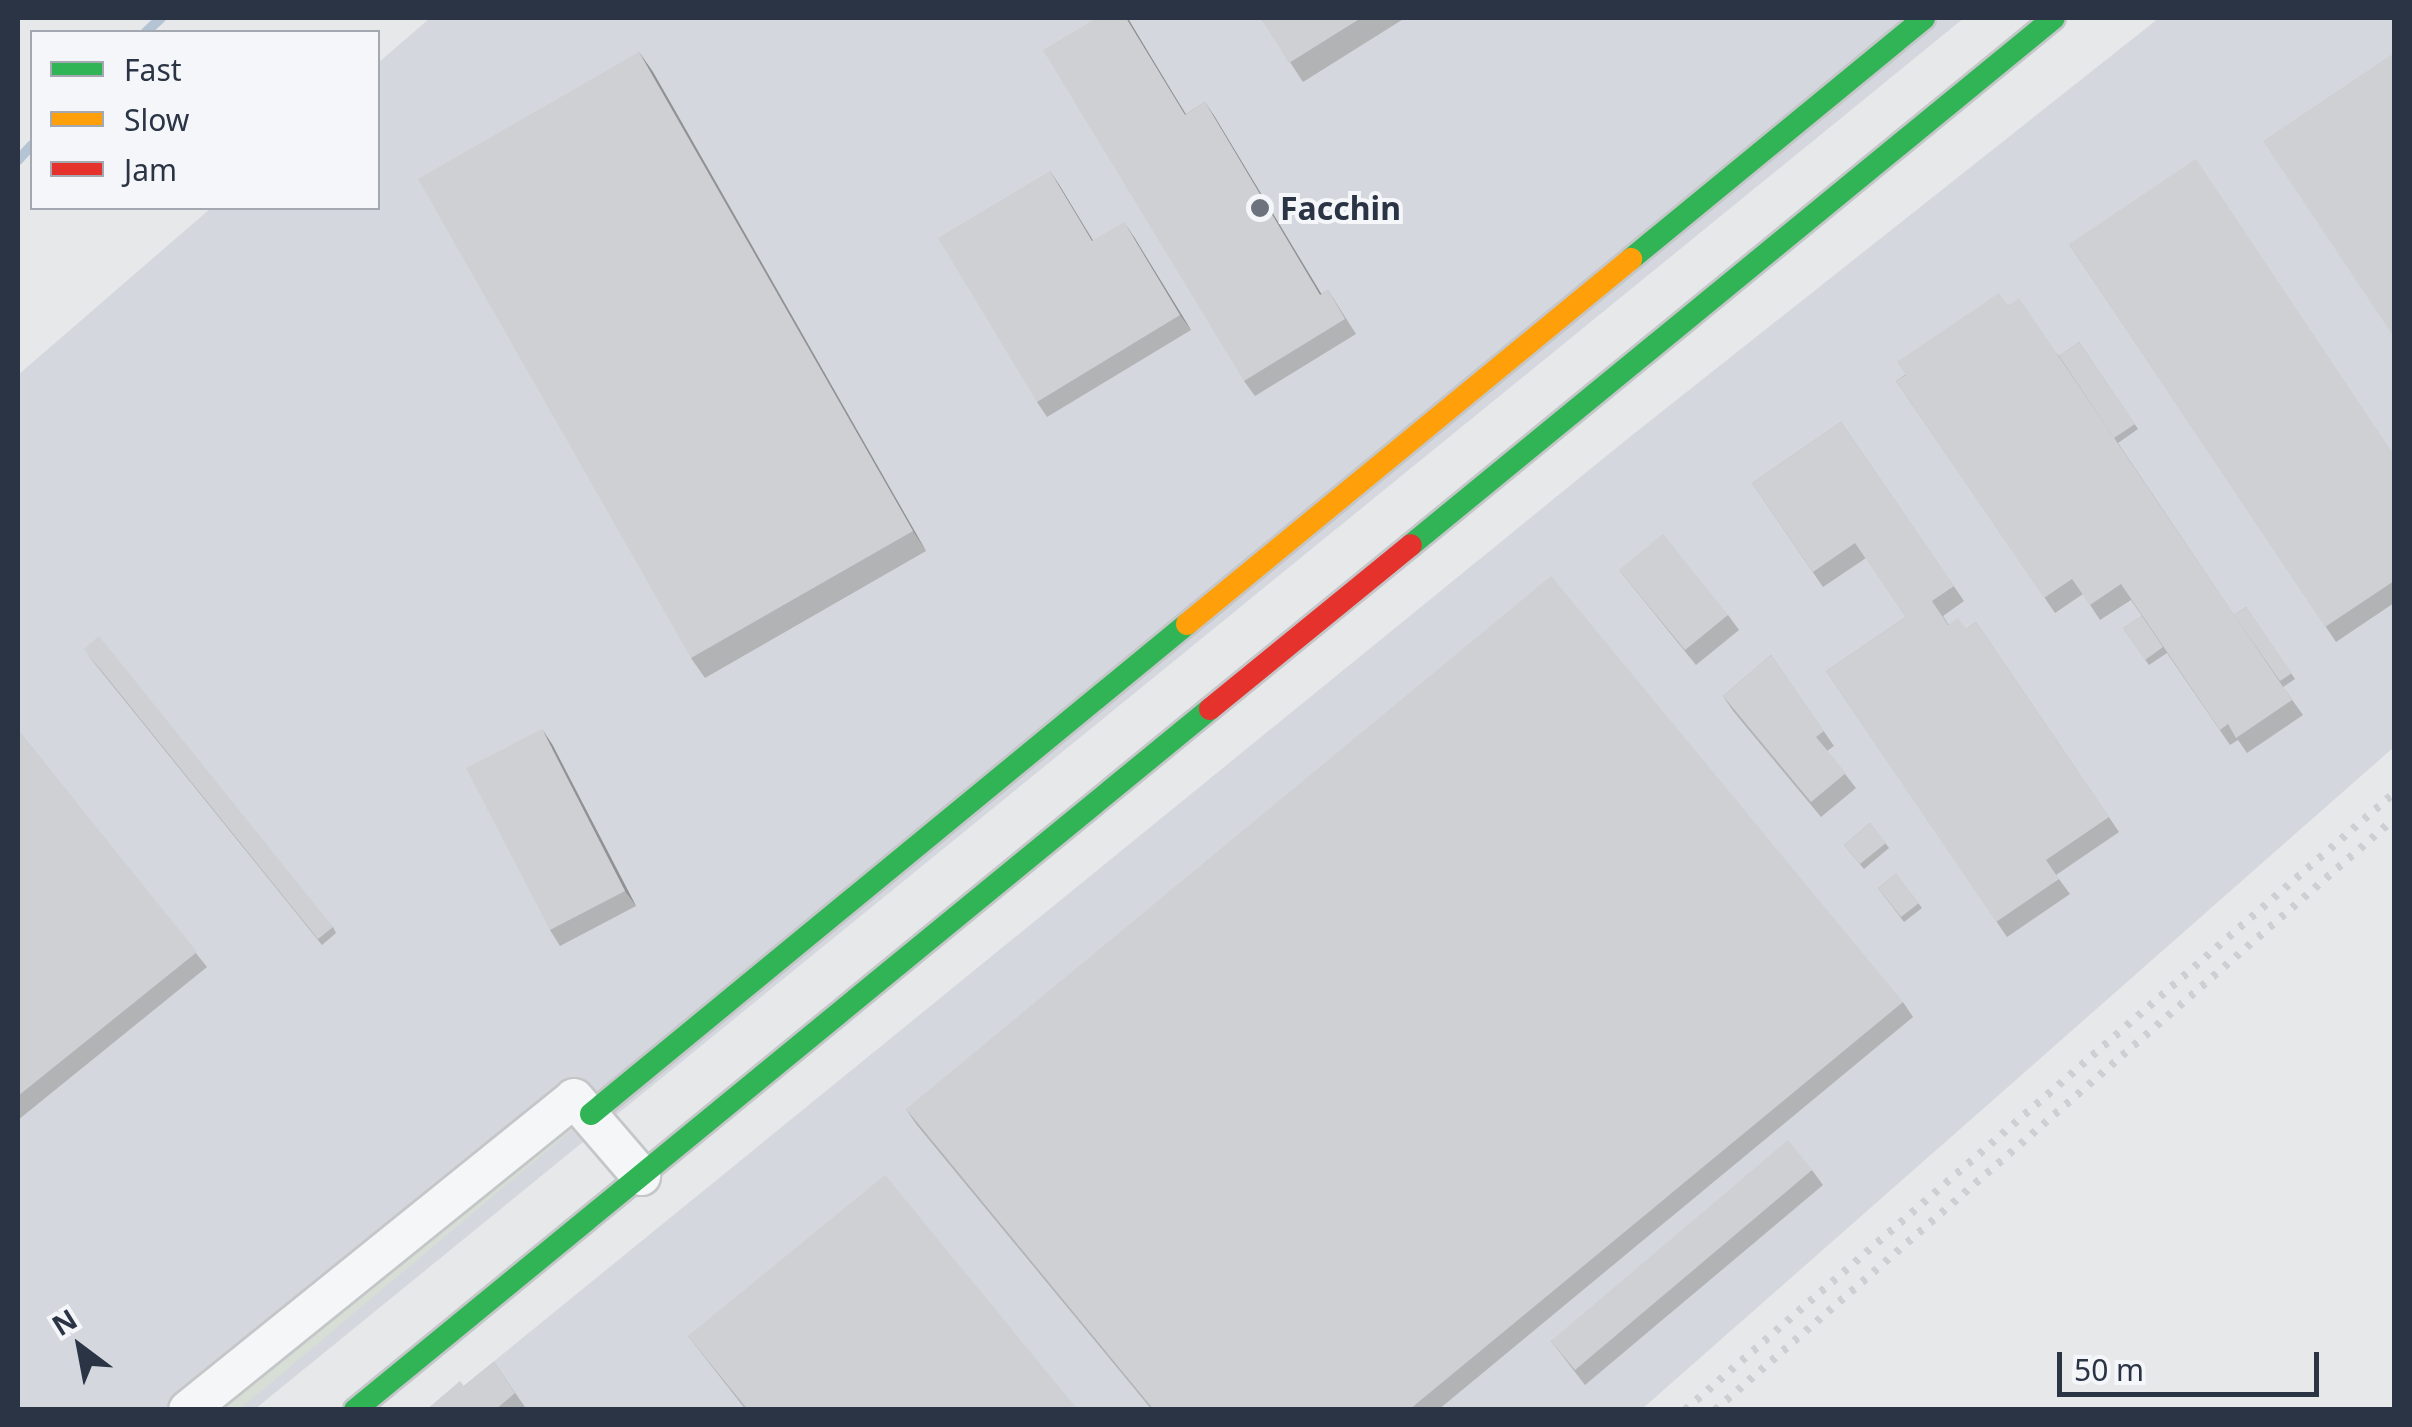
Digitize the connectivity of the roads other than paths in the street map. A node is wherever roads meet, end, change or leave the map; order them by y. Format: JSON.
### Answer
{"nodes":[{"id":1,"x":1924,"y":18,"type":"edge"},
{"id":2,"x":2054,"y":18,"type":"edge"},
{"id":3,"x":591,"y":1114,"type":"junction"},
{"id":4,"x":641,"y":1176,"type":"junction"},
{"id":5,"x":188,"y":1410,"type":"edge"},
{"id":6,"x":355,"y":1410,"type":"edge"}],
"edges":[{"from":1,"to":3,"type":"main road"},
{"from":2,"to":4,"type":"main road"},
{"from":3,"to":4,"type":"street"},
{"from":3,"to":5,"type":"street"},
{"from":4,"to":6,"type":"main road"}]}
